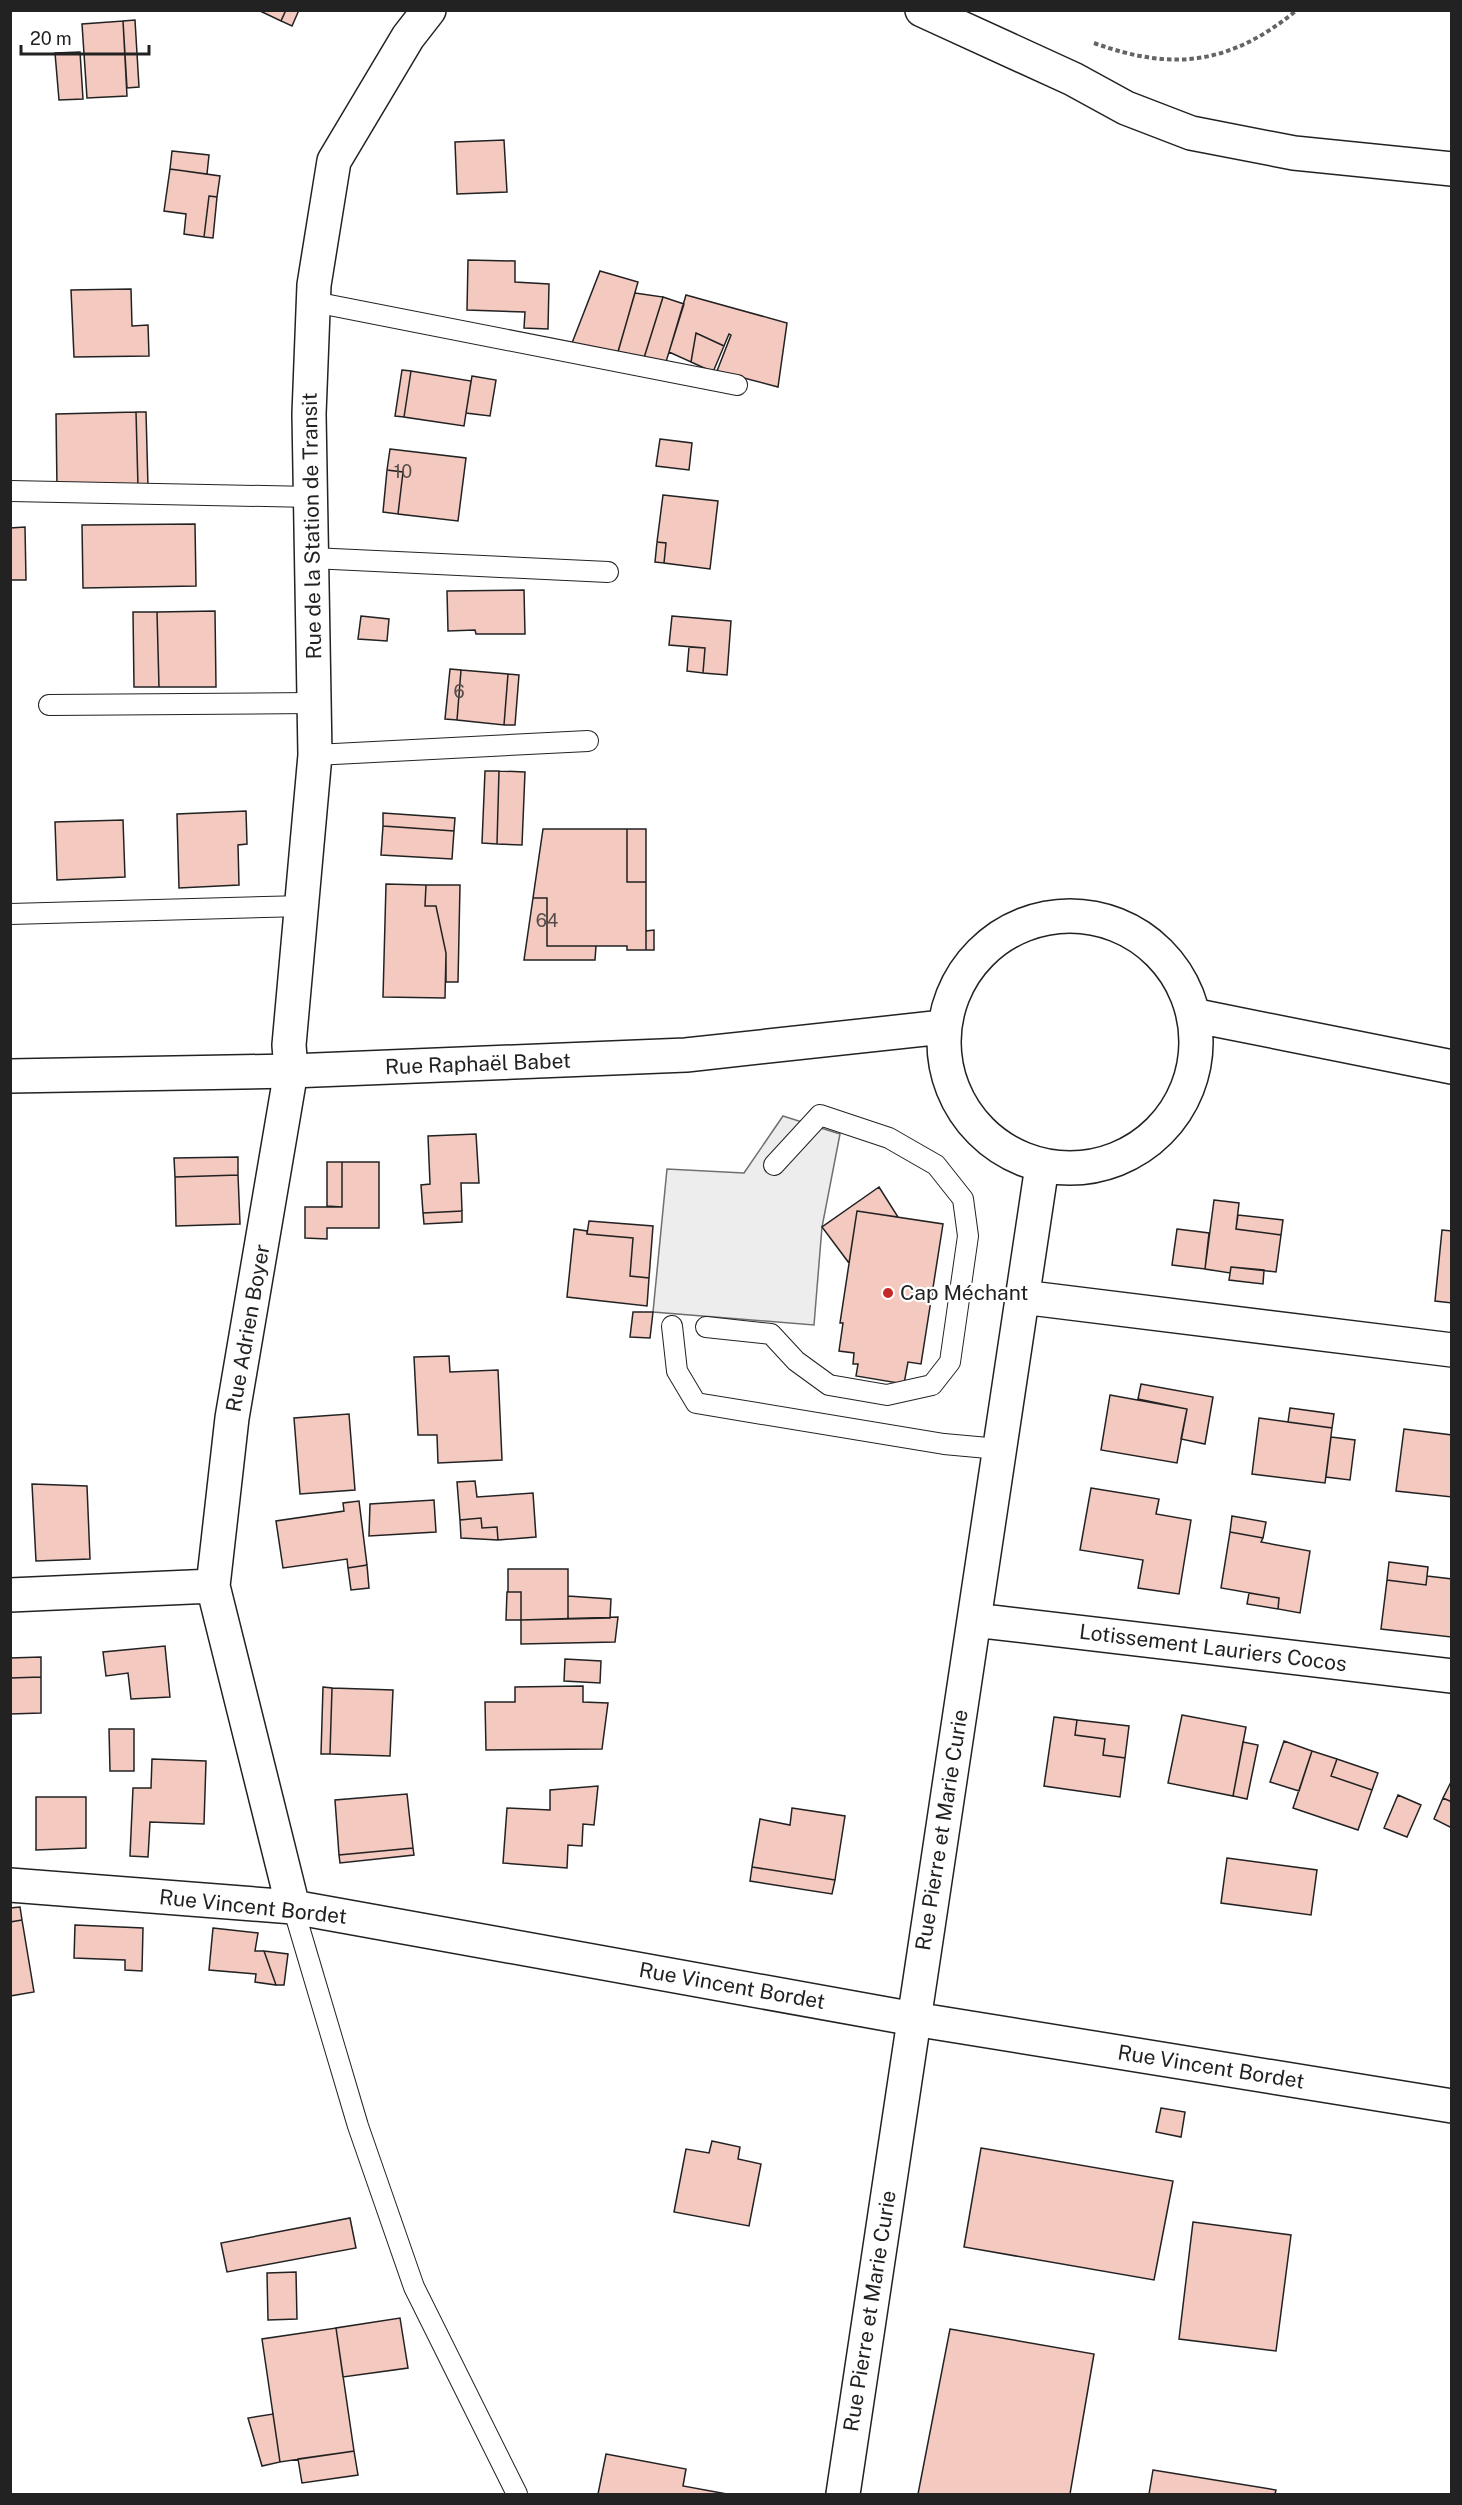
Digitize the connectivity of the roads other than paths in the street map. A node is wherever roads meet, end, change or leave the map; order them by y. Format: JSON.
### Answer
{"nodes":[{"id":1,"x":429,"y":10,"type":"edge"},
{"id":2,"x":922,"y":10,"type":"edge"},
{"id":3,"x":1452,"y":169,"type":"edge"},
{"id":4,"x":314,"y":302,"type":"junction"},
{"id":5,"x":737,"y":385,"type":"dead end"},
{"id":6,"x":10,"y":491,"type":"edge"},
{"id":7,"x":311,"y":497,"type":"junction"},
{"id":8,"x":312,"y":558,"type":"junction"},
{"id":9,"x":608,"y":572,"type":"dead end"},
{"id":10,"x":314,"y":703,"type":"junction"},
{"id":11,"x":49,"y":705,"type":"dead end"},
{"id":12,"x":588,"y":741,"type":"dead end"},
{"id":13,"x":315,"y":755,"type":"junction"},
{"id":14,"x":303,"y":906,"type":"junction"},
{"id":15,"x":10,"y":914,"type":"edge"},
{"id":16,"x":1197,"y":1016,"type":"junction"},
{"id":17,"x":943,"y":1027,"type":"junction"},
{"id":18,"x":1452,"y":1067,"type":"edge"},
{"id":19,"x":291,"y":1071,"type":"junction"},
{"id":20,"x":10,"y":1076,"type":"edge"},
{"id":21,"x":774,"y":1165,"type":"dead end"},
{"id":22,"x":1042,"y":1166,"type":"junction"},
{"id":23,"x":1022,"y":1298,"type":"junction"},
{"id":24,"x":672,"y":1326,"type":"dead end"},
{"id":25,"x":706,"y":1327,"type":"dead end"},
{"id":26,"x":1452,"y":1350,"type":"edge"},
{"id":27,"x":999,"y":1449,"type":"junction"},
{"id":28,"x":213,"y":1586,"type":"junction"},
{"id":29,"x":10,"y":1595,"type":"edge"},
{"id":30,"x":974,"y":1620,"type":"junction"},
{"id":31,"x":1452,"y":1676,"type":"edge"},
{"id":32,"x":10,"y":1885,"type":"edge"},
{"id":33,"x":293,"y":1907,"type":"junction"},
{"id":34,"x":914,"y":2019,"type":"junction"},
{"id":35,"x":1452,"y":2106,"type":"edge"},
{"id":36,"x":517,"y":2494,"type":"edge"},
{"id":37,"x":843,"y":2494,"type":"edge"}],
"edges":[{"from":1,"to":4,"type":"street","name":"Rue de la Station de Transit"},
{"from":2,"to":3,"type":"street"},
{"from":4,"to":5,"type":"lane"},
{"from":4,"to":7,"type":"street","name":"Rue de la Station de Transit"},
{"from":6,"to":7,"type":"lane"},
{"from":7,"to":8,"type":"street","name":"Rue de la Station de Transit"},
{"from":8,"to":9,"type":"lane"},
{"from":8,"to":10,"type":"street","name":"Rue de la Station de Transit"},
{"from":10,"to":11,"type":"lane"},
{"from":10,"to":13,"type":"street","name":"Rue de la Station de Transit"},
{"from":12,"to":13,"type":"lane"},
{"from":13,"to":14,"type":"street","name":"Rue de la Station de Transit"},
{"from":14,"to":15,"type":"lane"},
{"from":14,"to":19,"type":"street","name":"Rue de la Station de Transit"},
{"from":16,"to":17,"type":"street"},
{"from":16,"to":18,"type":"street"},
{"from":16,"to":22,"type":"street"},
{"from":17,"to":19,"type":"street","name":"Rue Raphaël Babet"},
{"from":17,"to":22,"type":"street"},
{"from":19,"to":20,"type":"street","name":"Rue Raphaël Babet"},
{"from":19,"to":28,"type":"street","name":"Rue Adrien Boyer"},
{"from":21,"to":25,"type":"lane"},
{"from":22,"to":23,"type":"street","name":"Rue Pierre et Marie Curie"},
{"from":23,"to":26,"type":"street"},
{"from":23,"to":27,"type":"street","name":"Rue Pierre et Marie Curie"},
{"from":24,"to":27,"type":"lane"},
{"from":27,"to":30,"type":"street","name":"Rue Pierre et Marie Curie"},
{"from":28,"to":29,"type":"street"},
{"from":28,"to":33,"type":"street","name":"Rue Adrien Boyer"},
{"from":30,"to":31,"type":"street","name":"Lotissement Lauriers Cocos"},
{"from":30,"to":34,"type":"street","name":"Rue Pierre et Marie Curie"},
{"from":32,"to":33,"type":"street","name":"Rue Vincent Bordet"},
{"from":33,"to":34,"type":"street","name":"Rue Vincent Bordet"},
{"from":33,"to":36,"type":"lane"},
{"from":34,"to":35,"type":"street","name":"Rue Vincent Bordet"},
{"from":34,"to":37,"type":"street","name":"Rue Pierre et Marie Curie"}]}
